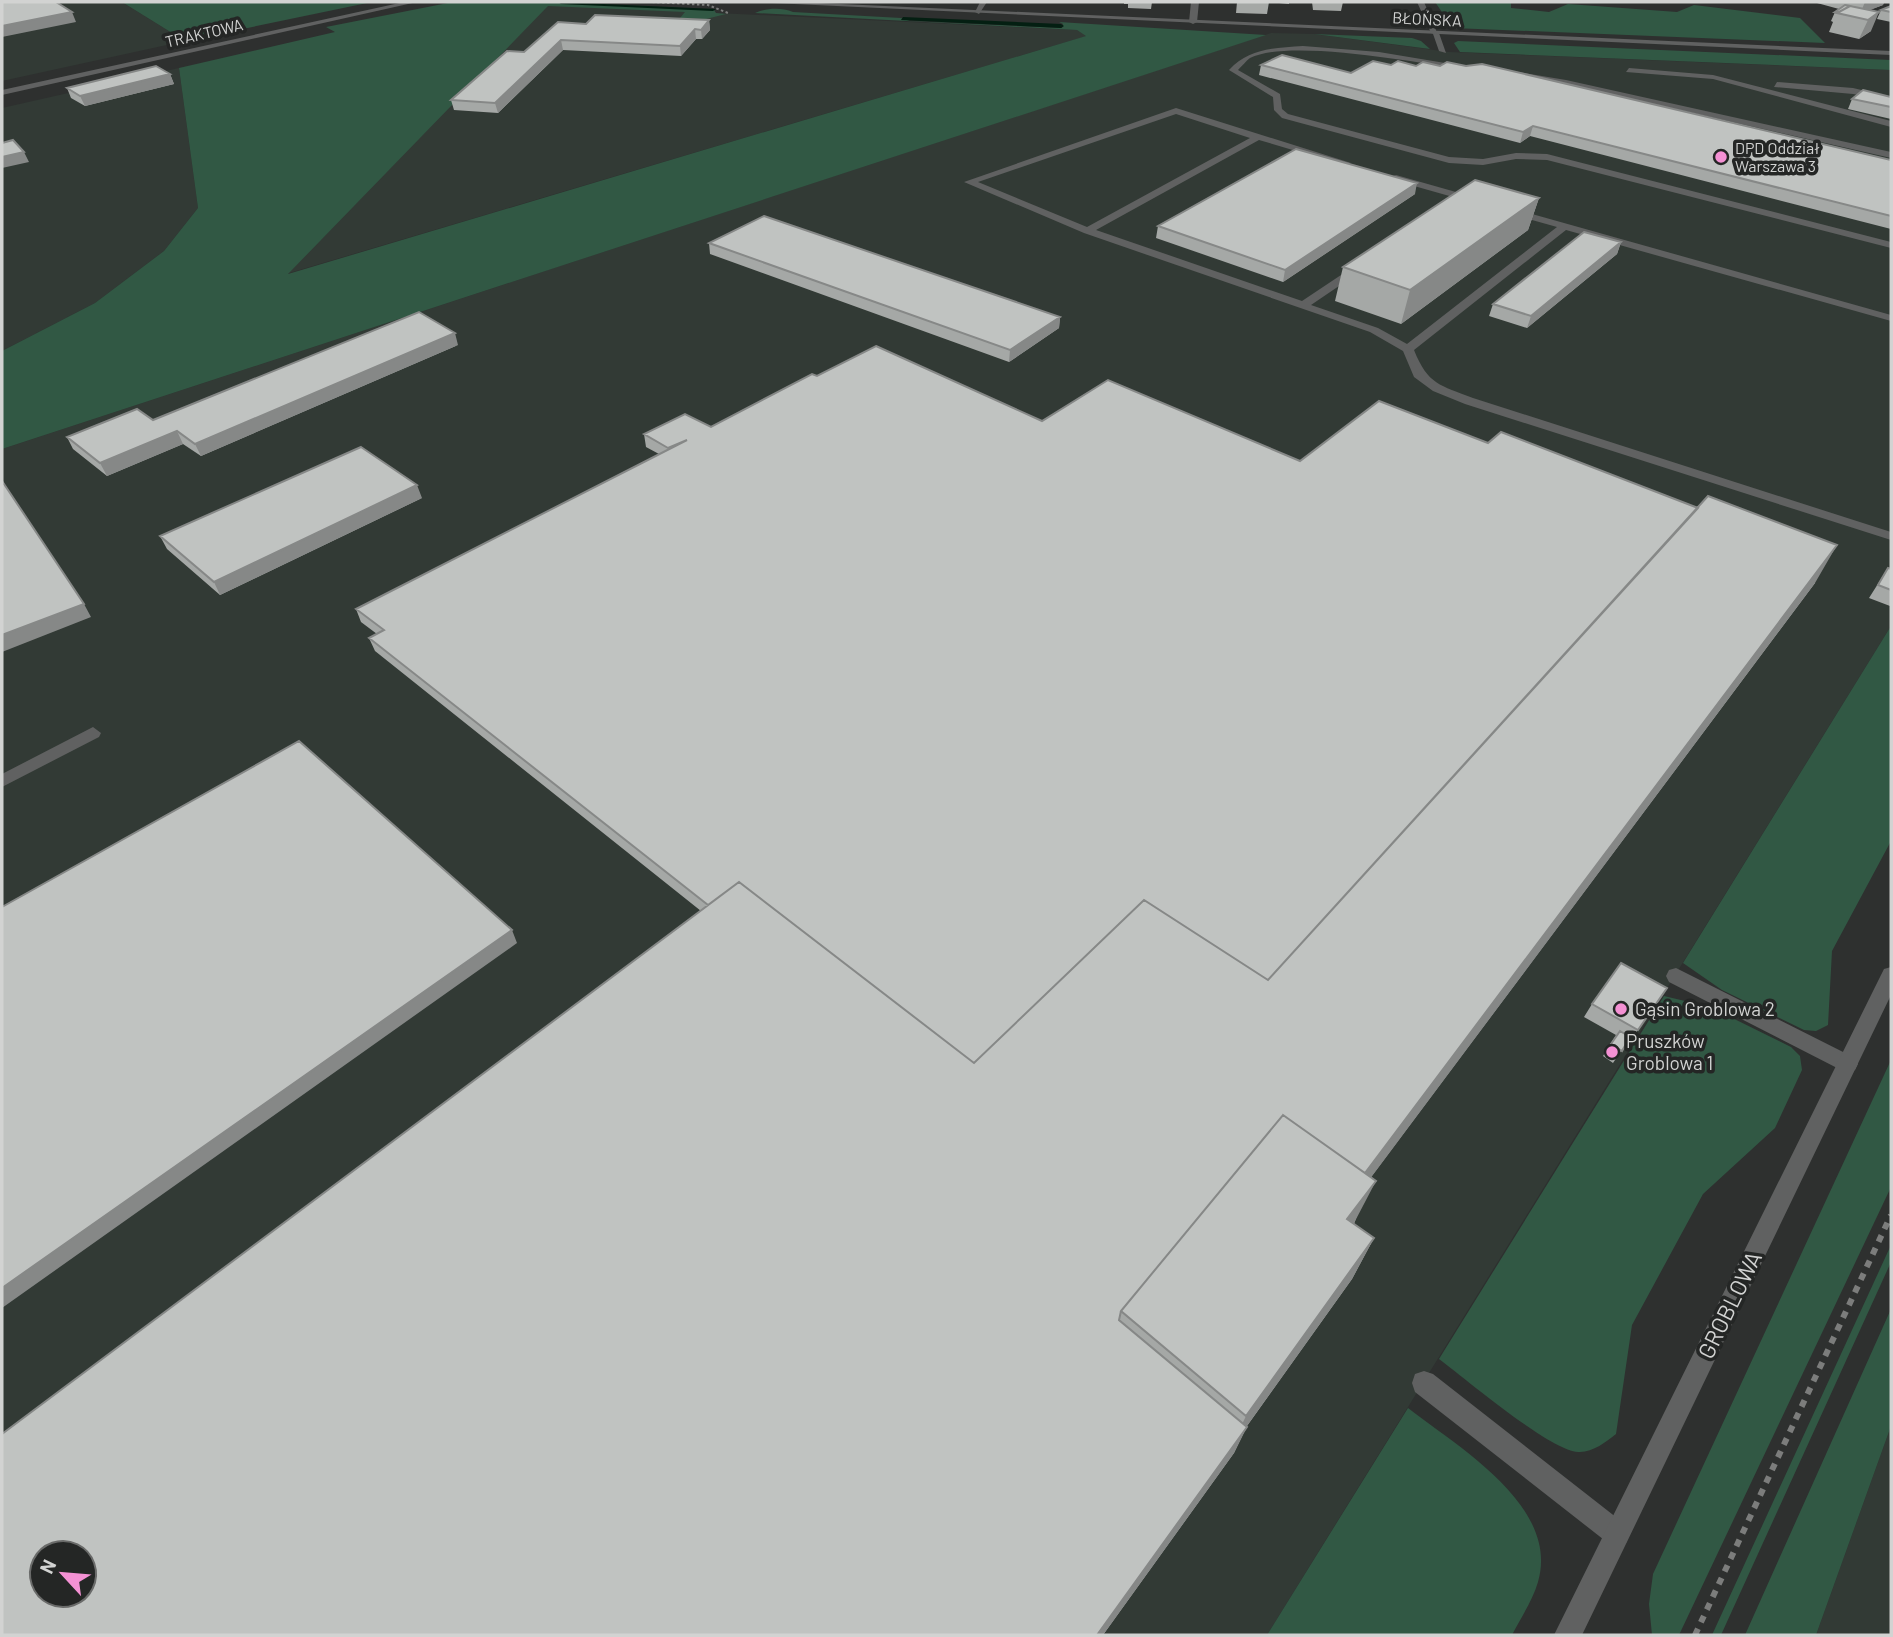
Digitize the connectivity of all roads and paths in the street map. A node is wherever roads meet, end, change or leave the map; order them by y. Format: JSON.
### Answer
{"nodes":[{"id":1,"x":412,"y":2,"type":"edge"},
{"id":2,"x":652,"y":2,"type":"edge"},
{"id":3,"x":753,"y":2,"type":"edge"},
{"id":4,"x":983,"y":2,"type":"edge"},
{"id":5,"x":1195,"y":2,"type":"edge"},
{"id":6,"x":1420,"y":2,"type":"edge"},
{"id":7,"x":724,"y":12,"type":"dead end"},
{"id":8,"x":979,"y":12,"type":"junction"},
{"id":9,"x":1193,"y":22,"type":"junction"},
{"id":10,"x":1435,"y":33,"type":"junction"},
{"id":11,"x":1443,"y":51,"type":"dead end"},
{"id":12,"x":1891,"y":53,"type":"edge"},
{"id":13,"x":1482,"y":69,"type":"edge"},
{"id":14,"x":1495,"y":70,"type":"edge"},
{"id":15,"x":1629,"y":70,"type":"dead end"},
{"id":16,"x":1751,"y":85,"type":"junction"},
{"id":17,"x":2,"y":93,"type":"edge"},
{"id":18,"x":1891,"y":99,"type":"edge"},
{"id":19,"x":1891,"y":124,"type":"edge"},
{"id":20,"x":1258,"y":137,"type":"junction"},
{"id":21,"x":1891,"y":156,"type":"edge"},
{"id":22,"x":1360,"y":167,"type":"edge"},
{"id":23,"x":1385,"y":175,"type":"edge"},
{"id":24,"x":1462,"y":197,"type":"junction"},
{"id":25,"x":1488,"y":204,"type":"edge"},
{"id":26,"x":1451,"y":205,"type":"edge"},
{"id":27,"x":1501,"y":208,"type":"edge"},
{"id":28,"x":1565,"y":226,"type":"junction"},
{"id":29,"x":1088,"y":231,"type":"junction"},
{"id":30,"x":1891,"y":245,"type":"edge"},
{"id":31,"x":1372,"y":258,"type":"edge"},
{"id":32,"x":1305,"y":304,"type":"junction"},
{"id":33,"x":1891,"y":318,"type":"edge"},
{"id":34,"x":1408,"y":349,"type":"junction"},
{"id":35,"x":1891,"y":536,"type":"edge"},
{"id":36,"x":93,"y":733,"type":"dead end"},
{"id":37,"x":2,"y":780,"type":"edge"},
{"id":38,"x":1891,"y":975,"type":"edge"},
{"id":39,"x":1676,"y":976,"type":"dead end"},
{"id":40,"x":1848,"y":1064,"type":"junction"},
{"id":41,"x":1891,"y":1215,"type":"edge"},
{"id":42,"x":1424,"y":1383,"type":"dead end"},
{"id":43,"x":1617,"y":1534,"type":"junction"},
{"id":44,"x":1568,"y":1635,"type":"edge"},
{"id":45,"x":1695,"y":1635,"type":"edge"}],
"edges":[{"from":1,"to":17,"type":"street","name":"TRAKTOWA"},
{"from":2,"to":7,"type":"path"},
{"from":3,"to":8,"type":"street","name":"BŁOŃSKA"},
{"from":4,"to":8,"type":"street"},
{"from":5,"to":9,"type":"street"},
{"from":6,"to":10,"type":"street"},
{"from":8,"to":9,"type":"street","name":"BŁOŃSKA"},
{"from":9,"to":10,"type":"street","name":"BŁOŃSKA"},
{"from":10,"to":11,"type":"street"},
{"from":10,"to":12,"type":"street","name":"BŁOŃSKA"},
{"from":13,"to":30,"type":"street"},
{"from":14,"to":21,"type":"street"},
{"from":15,"to":16,"type":"street"},
{"from":16,"to":18,"type":"street"},
{"from":16,"to":19,"type":"street"},
{"from":20,"to":22,"type":"street"},
{"from":20,"to":29,"type":"street"},
{"from":20,"to":29,"type":"street"},
{"from":23,"to":24,"type":"street"},
{"from":24,"to":25,"type":"street"},
{"from":24,"to":26,"type":"street"},
{"from":27,"to":28,"type":"street"},
{"from":28,"to":33,"type":"street"},
{"from":28,"to":34,"type":"street"},
{"from":29,"to":32,"type":"street"},
{"from":31,"to":32,"type":"street"},
{"from":32,"to":34,"type":"street"},
{"from":34,"to":35,"type":"street"},
{"from":36,"to":37,"type":"street"},
{"from":38,"to":40,"type":"street","name":"GROBLOWA"},
{"from":39,"to":40,"type":"street"},
{"from":40,"to":43,"type":"street","name":"GROBLOWA"},
{"from":41,"to":45,"type":"path"},
{"from":42,"to":43,"type":"street"},
{"from":43,"to":44,"type":"street","name":"GROBLOWA"}]}
